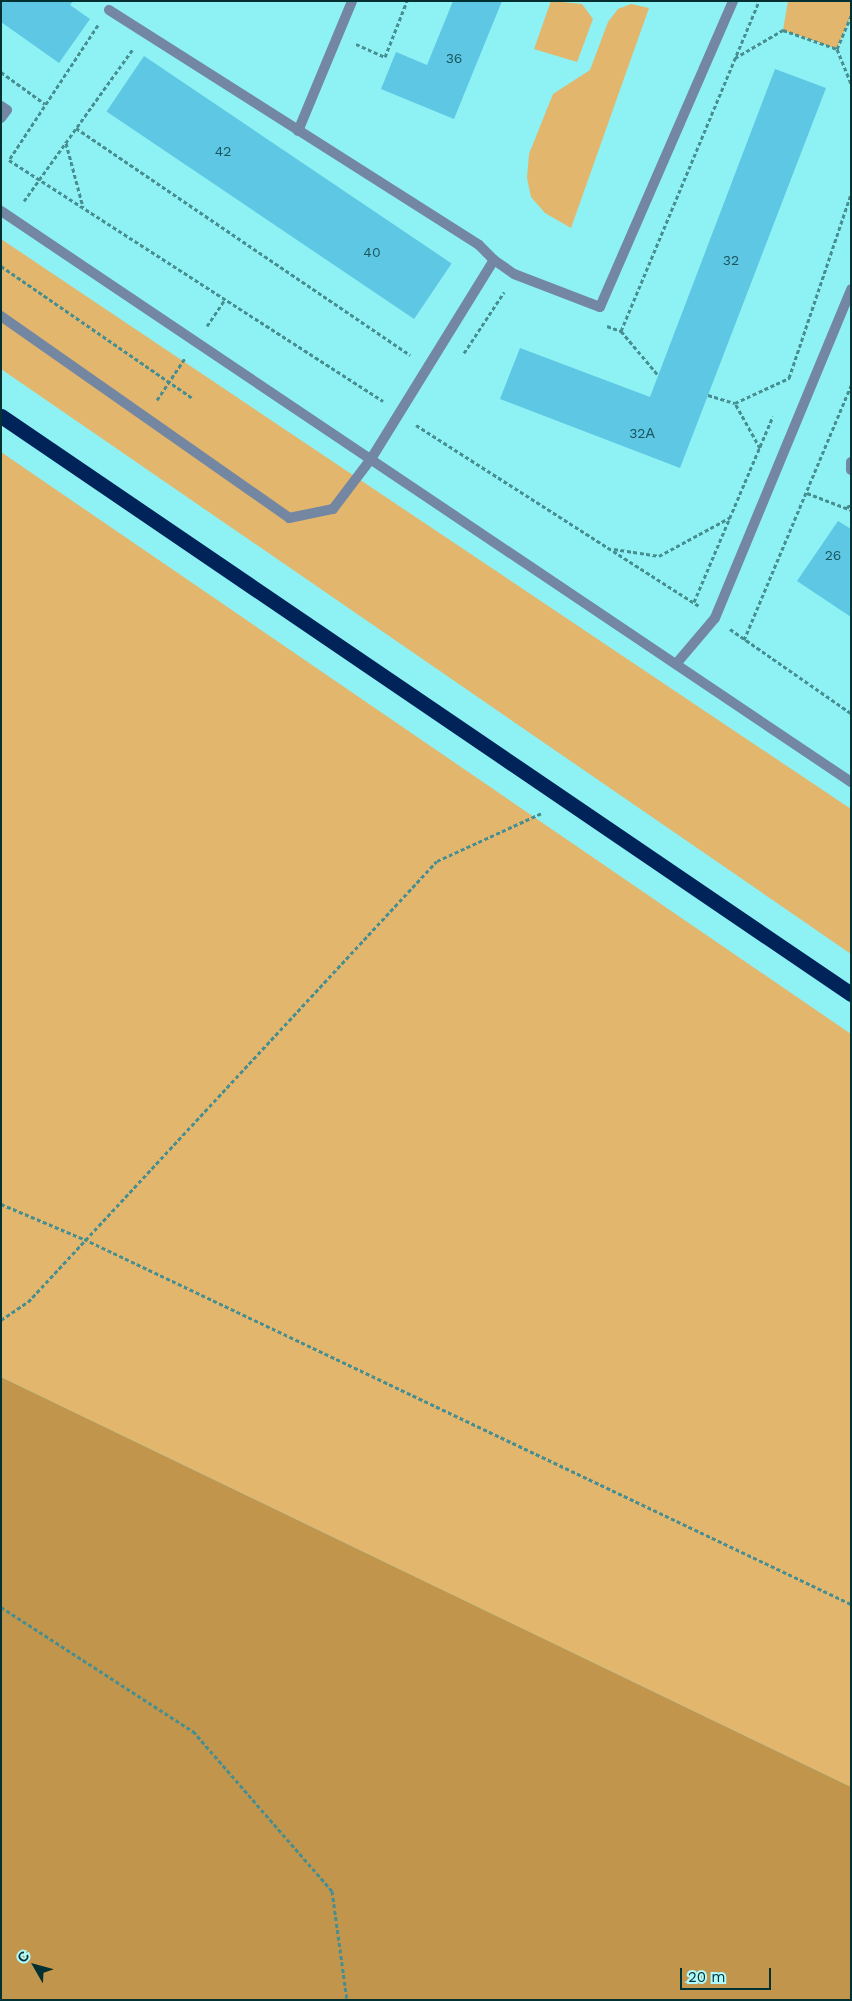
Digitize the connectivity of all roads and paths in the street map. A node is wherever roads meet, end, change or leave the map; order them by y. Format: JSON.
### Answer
{"nodes":[{"id":1,"x":352,"y":1,"type":"edge"},
{"id":2,"x":407,"y":1,"type":"edge"},
{"id":3,"x":733,"y":1,"type":"edge"},
{"id":4,"x":759,"y":1,"type":"edge"},
{"id":5,"x":108,"y":10,"type":"joint"},
{"id":6,"x":851,"y":16,"type":"edge"},
{"id":7,"x":144,"y":33,"type":"junction"},
{"id":8,"x":338,"y":36,"type":"junction"},
{"id":9,"x":837,"y":49,"type":"junction"},
{"id":10,"x":735,"y":58,"type":"junction"},
{"id":11,"x":1,"y":72,"type":"edge"},
{"id":12,"x":851,"y":83,"type":"edge"},
{"id":13,"x":45,"y":104,"type":"junction"},
{"id":14,"x":1,"y":106,"type":"edge"},
{"id":15,"x":1,"y":118,"type":"edge"},
{"id":16,"x":76,"y":128,"type":"junction"},
{"id":17,"x":298,"y":131,"type":"junction"},
{"id":18,"x":66,"y":142,"type":"junction"},
{"id":19,"x":39,"y":180,"type":"junction"},
{"id":20,"x":851,"y":194,"type":"edge"},
{"id":21,"x":83,"y":208,"type":"junction"},
{"id":22,"x":1,"y":211,"type":"edge"},
{"id":23,"x":13,"y":217,"type":"junction"},
{"id":24,"x":494,"y":260,"type":"junction"},
{"id":25,"x":1,"y":266,"type":"edge"},
{"id":26,"x":851,"y":289,"type":"edge"},
{"id":27,"x":848,"y":301,"type":"edge"},
{"id":28,"x":1,"y":316,"type":"edge"},
{"id":29,"x":621,"y":331,"type":"dead end"},
{"id":30,"x":411,"y":356,"type":"dead end"},
{"id":31,"x":789,"y":378,"type":"junction"},
{"id":32,"x":786,"y":386,"type":"dead end"},
{"id":33,"x":851,"y":386,"type":"edge"},
{"id":34,"x":708,"y":395,"type":"dead end"},
{"id":35,"x":192,"y":398,"type":"dead end"},
{"id":36,"x":735,"y":403,"type":"junction"},
{"id":37,"x":775,"y":413,"type":"dead end"},
{"id":38,"x":398,"y":414,"type":"junction"},
{"id":39,"x":1,"y":416,"type":"edge"},
{"id":40,"x":760,"y":448,"type":"junction"},
{"id":41,"x":371,"y":459,"type":"junction"},
{"id":42,"x":851,"y":462,"type":"edge"},
{"id":43,"x":851,"y":470,"type":"edge"},
{"id":44,"x":808,"y":493,"type":"junction"},
{"id":45,"x":851,"y":504,"type":"edge"},
{"id":46,"x":849,"y":509,"type":"edge"},
{"id":47,"x":730,"y":518,"type":"junction"},
{"id":48,"x":611,"y":549,"type":"junction"},
{"id":49,"x":694,"y":602,"type":"junction"},
{"id":50,"x":715,"y":618,"type":"junction"},
{"id":51,"x":744,"y":640,"type":"junction"},
{"id":52,"x":676,"y":664,"type":"junction"},
{"id":53,"x":851,"y":713,"type":"edge"},
{"id":54,"x":851,"y":782,"type":"edge"},
{"id":55,"x":567,"y":801,"type":"junction"},
{"id":56,"x":851,"y":994,"type":"edge"},
{"id":57,"x":1,"y":1204,"type":"edge"},
{"id":58,"x":84,"y":1239,"type":"junction"},
{"id":59,"x":1,"y":1320,"type":"edge"},
{"id":60,"x":851,"y":1604,"type":"edge"},
{"id":61,"x":1,"y":1607,"type":"edge"},
{"id":62,"x":347,"y":2000,"type":"edge"}],
"edges":[{"from":1,"to":8,"type":"lane"},
{"from":2,"to":8,"type":"path"},
{"from":3,"to":24,"type":"lane"},
{"from":4,"to":10,"type":"path"},
{"from":5,"to":7,"type":"lane"},
{"from":5,"to":13,"type":"path"},
{"from":6,"to":9,"type":"path"},
{"from":7,"to":16,"type":"path"},
{"from":7,"to":17,"type":"lane"},
{"from":8,"to":17,"type":"lane"},
{"from":9,"to":10,"type":"path"},
{"from":9,"to":12,"type":"path"},
{"from":10,"to":29,"type":"path"},
{"from":11,"to":13,"type":"path"},
{"from":13,"to":19,"type":"path"},
{"from":14,"to":15,"type":"lane"},
{"from":16,"to":18,"type":"path"},
{"from":16,"to":30,"type":"path"},
{"from":17,"to":24,"type":"lane"},
{"from":18,"to":19,"type":"path"},
{"from":18,"to":21,"type":"path"},
{"from":19,"to":21,"type":"path"},
{"from":19,"to":23,"type":"path"},
{"from":20,"to":31,"type":"path"},
{"from":21,"to":38,"type":"path"},
{"from":22,"to":23,"type":"lane"},
{"from":23,"to":41,"type":"lane"},
{"from":24,"to":38,"type":"lane"},
{"from":25,"to":35,"type":"path"},
{"from":26,"to":27,"type":"lane"},
{"from":27,"to":50,"type":"lane"},
{"from":28,"to":41,"type":"lane"},
{"from":31,"to":32,"type":"path"},
{"from":31,"to":36,"type":"path"},
{"from":33,"to":44,"type":"path"},
{"from":34,"to":36,"type":"path"},
{"from":36,"to":40,"type":"path"},
{"from":37,"to":40,"type":"path"},
{"from":38,"to":41,"type":"lane"},
{"from":38,"to":48,"type":"path"},
{"from":39,"to":55,"type":"highway"},
{"from":40,"to":47,"type":"path"},
{"from":41,"to":52,"type":"lane"},
{"from":42,"to":43,"type":"lane"},
{"from":44,"to":46,"type":"path"},
{"from":44,"to":51,"type":"path"},
{"from":45,"to":46,"type":"path"},
{"from":47,"to":48,"type":"path"},
{"from":47,"to":49,"type":"path"},
{"from":48,"to":49,"type":"path"},
{"from":49,"to":50,"type":"path"},
{"from":50,"to":51,"type":"path"},
{"from":50,"to":52,"type":"lane"},
{"from":51,"to":53,"type":"path"},
{"from":52,"to":54,"type":"lane"},
{"from":55,"to":56,"type":"highway"},
{"from":55,"to":58,"type":"path"},
{"from":57,"to":58,"type":"path"},
{"from":58,"to":59,"type":"path"},
{"from":58,"to":60,"type":"path"},
{"from":61,"to":62,"type":"path"}]}
